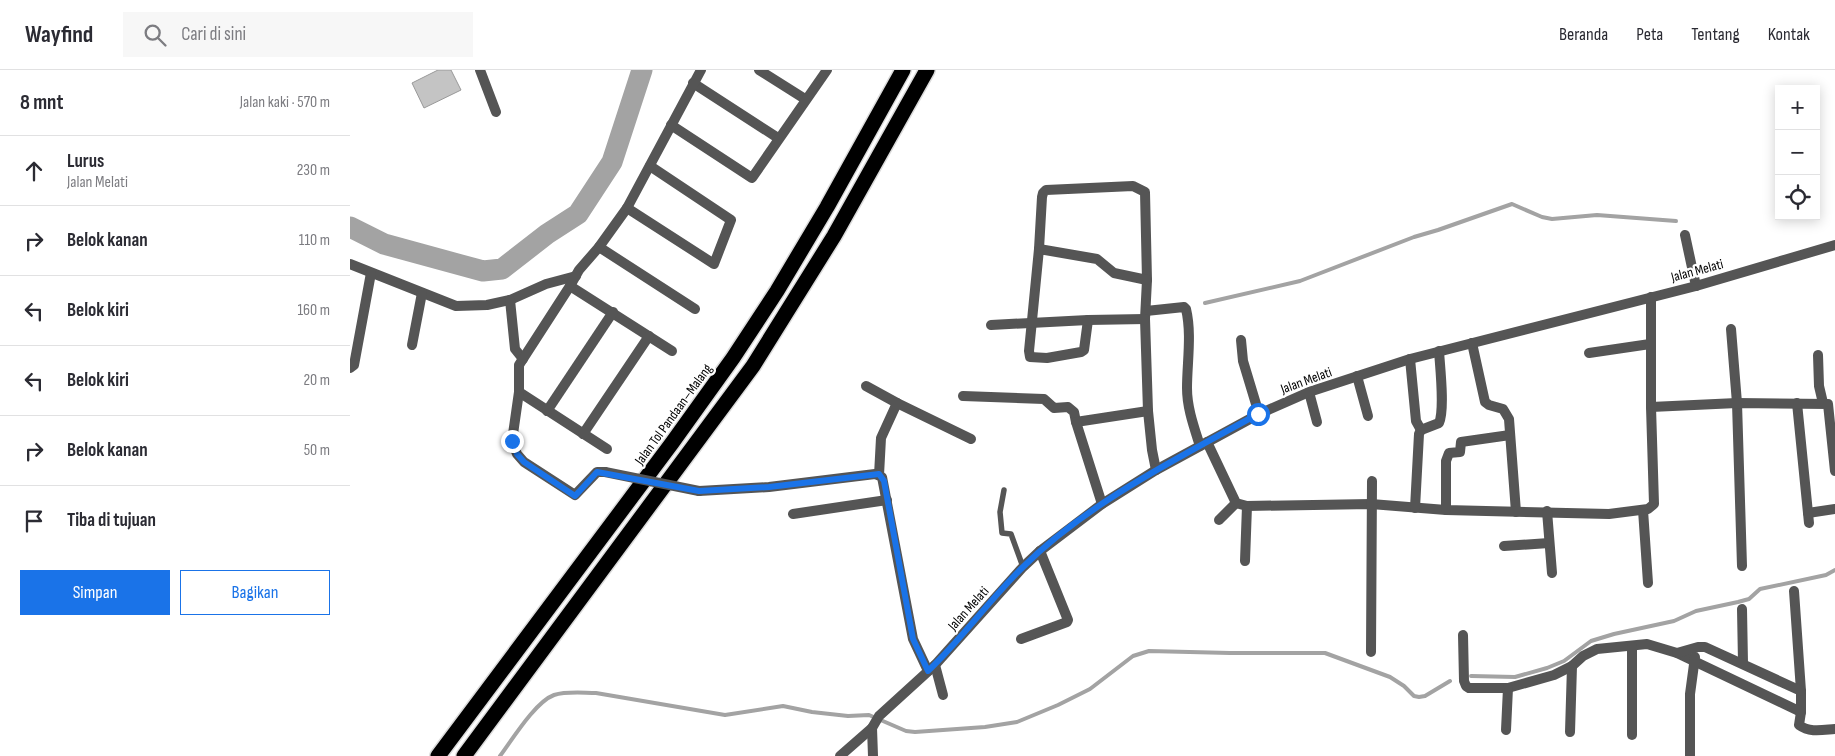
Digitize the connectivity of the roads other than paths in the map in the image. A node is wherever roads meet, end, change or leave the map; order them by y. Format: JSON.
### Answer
{"nodes":[{"id":1,"x":480,"y":70,"type":"edge"},
{"id":2,"x":701,"y":70,"type":"edge"},
{"id":3,"x":759,"y":70,"type":"edge"},
{"id":4,"x":827,"y":70,"type":"edge"},
{"id":5,"x":903,"y":70,"type":"edge"},
{"id":6,"x":927,"y":70,"type":"edge"},
{"id":7,"x":693,"y":83,"type":"junction"},
{"id":8,"x":806,"y":99,"type":"junction"},
{"id":9,"x":496,"y":112,"type":"dead end"},
{"id":10,"x":671,"y":125,"type":"junction"},
{"id":11,"x":778,"y":138,"type":"junction"},
{"id":12,"x":650,"y":166,"type":"junction"},
{"id":13,"x":627,"y":208,"type":"junction"},
{"id":14,"x":1685,"y":235,"type":"dead end"},
{"id":15,"x":1835,"y":245,"type":"edge"},
{"id":16,"x":599,"y":247,"type":"junction"},
{"id":17,"x":1039,"y":249,"type":"junction"},
{"id":18,"x":350,"y":264,"type":"edge"},
{"id":19,"x":371,"y":273,"type":"junction"},
{"id":20,"x":576,"y":276,"type":"junction"},
{"id":21,"x":1147,"y":280,"type":"junction"},
{"id":22,"x":570,"y":286,"type":"junction"},
{"id":23,"x":1696,"y":286,"type":"junction"},
{"id":24,"x":422,"y":293,"type":"junction"},
{"id":25,"x":1651,"y":297,"type":"junction"},
{"id":26,"x":510,"y":300,"type":"junction"},
{"id":27,"x":695,"y":310,"type":"dead end"},
{"id":28,"x":613,"y":312,"type":"junction"},
{"id":29,"x":1148,"y":313,"type":"junction"},
{"id":30,"x":1088,"y":320,"type":"junction"},
{"id":31,"x":1032,"y":324,"type":"junction"},
{"id":32,"x":991,"y":325,"type":"dead end"},
{"id":33,"x":1731,"y":329,"type":"dead end"},
{"id":34,"x":649,"y":336,"type":"junction"},
{"id":35,"x":1241,"y":340,"type":"dead end"},
{"id":36,"x":1472,"y":343,"type":"junction"},
{"id":37,"x":1650,"y":344,"type":"junction"},
{"id":38,"x":412,"y":345,"type":"dead end"},
{"id":39,"x":672,"y":351,"type":"dead end"},
{"id":40,"x":1439,"y":351,"type":"junction"},
{"id":41,"x":1589,"y":353,"type":"dead end"},
{"id":42,"x":1818,"y":355,"type":"dead end"},
{"id":43,"x":523,"y":359,"type":"junction"},
{"id":44,"x":1410,"y":359,"type":"junction"},
{"id":45,"x":350,"y":368,"type":"edge"},
{"id":46,"x":1356,"y":376,"type":"junction"},
{"id":47,"x":866,"y":386,"type":"dead end"},
{"id":48,"x":519,"y":392,"type":"junction"},
{"id":49,"x":1308,"y":392,"type":"junction"},
{"id":50,"x":963,"y":396,"type":"dead end"},
{"id":51,"x":897,"y":403,"type":"junction"},
{"id":52,"x":1737,"y":403,"type":"junction"},
{"id":53,"x":1798,"y":403,"type":"junction"},
{"id":54,"x":1823,"y":403,"type":"junction"},
{"id":55,"x":1651,"y":407,"type":"junction"},
{"id":56,"x":547,"y":411,"type":"junction"},
{"id":57,"x":1148,"y":411,"type":"junction"},
{"id":58,"x":1258,"y":414,"type":"junction"},
{"id":59,"x":1368,"y":416,"type":"dead end"},
{"id":60,"x":1076,"y":422,"type":"junction"},
{"id":61,"x":1318,"y":422,"type":"dead end"},
{"id":62,"x":1421,"y":430,"type":"junction"},
{"id":63,"x":583,"y":434,"type":"junction"},
{"id":64,"x":1510,"y":435,"type":"junction"},
{"id":65,"x":971,"y":439,"type":"dead end"},
{"id":66,"x":1203,"y":444,"type":"junction"},
{"id":67,"x":1834,"y":446,"type":"edge"},
{"id":68,"x":607,"y":450,"type":"dead end"},
{"id":69,"x":1156,"y":470,"type":"junction"},
{"id":70,"x":1835,"y":470,"type":"edge"},
{"id":71,"x":879,"y":474,"type":"junction"},
{"id":72,"x":1372,"y":480,"type":"dead end"},
{"id":73,"x":1004,"y":490,"type":"dead end"},
{"id":74,"x":887,"y":500,"type":"junction"},
{"id":75,"x":1236,"y":503,"type":"junction"},
{"id":76,"x":1102,"y":504,"type":"junction"},
{"id":77,"x":1371,"y":504,"type":"junction"},
{"id":78,"x":1247,"y":506,"type":"junction"},
{"id":79,"x":1415,"y":508,"type":"junction"},
{"id":80,"x":1835,"y":509,"type":"edge"},
{"id":81,"x":1446,"y":510,"type":"junction"},
{"id":82,"x":1643,"y":510,"type":"junction"},
{"id":83,"x":1547,"y":511,"type":"junction"},
{"id":84,"x":1516,"y":512,"type":"junction"},
{"id":85,"x":793,"y":514,"type":"dead end"},
{"id":86,"x":1219,"y":520,"type":"dead end"},
{"id":87,"x":1549,"y":542,"type":"junction"},
{"id":88,"x":1504,"y":546,"type":"dead end"},
{"id":89,"x":1040,"y":551,"type":"junction"},
{"id":90,"x":1245,"y":561,"type":"dead end"},
{"id":91,"x":1020,"y":562,"type":"junction"},
{"id":92,"x":1742,"y":566,"type":"dead end"},
{"id":93,"x":1552,"y":573,"type":"dead end"},
{"id":94,"x":1648,"y":583,"type":"dead end"},
{"id":95,"x":1794,"y":591,"type":"dead end"},
{"id":96,"x":1742,"y":609,"type":"dead end"},
{"id":97,"x":1463,"y":635,"type":"dead end"},
{"id":98,"x":1021,"y":639,"type":"dead end"},
{"id":99,"x":1632,"y":646,"type":"junction"},
{"id":100,"x":1698,"y":646,"type":"junction"},
{"id":101,"x":1371,"y":652,"type":"dead end"},
{"id":102,"x":1677,"y":653,"type":"junction"},
{"id":103,"x":1694,"y":662,"type":"junction"},
{"id":104,"x":1743,"y":663,"type":"junction"},
{"id":105,"x":1572,"y":666,"type":"junction"},
{"id":106,"x":931,"y":668,"type":"junction"},
{"id":107,"x":1508,"y":688,"type":"junction"},
{"id":108,"x":1801,"y":691,"type":"junction"},
{"id":109,"x":943,"y":695,"type":"dead end"},
{"id":110,"x":1802,"y":712,"type":"junction"},
{"id":111,"x":876,"y":722,"type":"junction"},
{"id":112,"x":1835,"y":729,"type":"edge"},
{"id":113,"x":1506,"y":730,"type":"dead end"},
{"id":114,"x":1570,"y":732,"type":"dead end"},
{"id":115,"x":1632,"y":735,"type":"dead end"},
{"id":116,"x":438,"y":756,"type":"edge"},
{"id":117,"x":464,"y":756,"type":"edge"},
{"id":118,"x":840,"y":756,"type":"edge"},
{"id":119,"x":873,"y":756,"type":"edge"},
{"id":120,"x":1690,"y":756,"type":"edge"}],
"edges":[{"from":1,"to":9,"type":"street"},
{"from":2,"to":7,"type":"street"},
{"from":3,"to":8,"type":"street"},
{"from":4,"to":8,"type":"street"},
{"from":5,"to":116,"type":"highway","name":"Jalan Tol Pandaan–Malang"},
{"from":6,"to":117,"type":"highway"},
{"from":7,"to":10,"type":"street"},
{"from":7,"to":11,"type":"street"},
{"from":8,"to":11,"type":"street"},
{"from":10,"to":11,"type":"street"},
{"from":10,"to":12,"type":"street"},
{"from":12,"to":13,"type":"street"},
{"from":12,"to":13,"type":"street"},
{"from":13,"to":16,"type":"street"},
{"from":14,"to":23,"type":"street"},
{"from":15,"to":23,"type":"street","name":"Jalan Melati"},
{"from":16,"to":20,"type":"street"},
{"from":16,"to":27,"type":"street"},
{"from":17,"to":21,"type":"street"},
{"from":17,"to":21,"type":"street"},
{"from":17,"to":31,"type":"street"},
{"from":18,"to":19,"type":"street"},
{"from":19,"to":24,"type":"street"},
{"from":19,"to":45,"type":"street"},
{"from":20,"to":22,"type":"street"},
{"from":20,"to":26,"type":"street"},
{"from":21,"to":29,"type":"street"},
{"from":22,"to":28,"type":"street"},
{"from":22,"to":43,"type":"street"},
{"from":23,"to":25,"type":"street","name":"Jalan Melati"},
{"from":24,"to":26,"type":"street"},
{"from":24,"to":38,"type":"street"},
{"from":25,"to":36,"type":"street","name":"Jalan Melati"},
{"from":25,"to":37,"type":"street"},
{"from":26,"to":43,"type":"street"},
{"from":28,"to":34,"type":"street"},
{"from":28,"to":56,"type":"street"},
{"from":29,"to":30,"type":"street"},
{"from":29,"to":57,"type":"street"},
{"from":29,"to":66,"type":"street"},
{"from":30,"to":31,"type":"street"},
{"from":30,"to":31,"type":"street"},
{"from":31,"to":32,"type":"street"},
{"from":33,"to":52,"type":"street"},
{"from":34,"to":39,"type":"street"},
{"from":34,"to":63,"type":"street"},
{"from":35,"to":58,"type":"street"},
{"from":36,"to":40,"type":"street","name":"Jalan Melati"},
{"from":36,"to":64,"type":"street"},
{"from":37,"to":41,"type":"street"},
{"from":37,"to":55,"type":"street"},
{"from":40,"to":44,"type":"street","name":"Jalan Melati"},
{"from":40,"to":62,"type":"street"},
{"from":42,"to":54,"type":"street"},
{"from":43,"to":48,"type":"street"},
{"from":44,"to":46,"type":"street","name":"Jalan Melati"},
{"from":44,"to":62,"type":"street"},
{"from":46,"to":49,"type":"street","name":"Jalan Melati"},
{"from":46,"to":59,"type":"street"},
{"from":47,"to":51,"type":"street"},
{"from":48,"to":56,"type":"street"},
{"from":48,"to":71,"type":"street","bridge":true},
{"from":49,"to":58,"type":"street","name":"Jalan Melati"},
{"from":49,"to":61,"type":"street"},
{"from":50,"to":60,"type":"street"},
{"from":51,"to":65,"type":"street"},
{"from":51,"to":71,"type":"street"},
{"from":52,"to":53,"type":"street"},
{"from":52,"to":55,"type":"street"},
{"from":52,"to":92,"type":"street"},
{"from":53,"to":54,"type":"street"},
{"from":53,"to":80,"type":"street"},
{"from":54,"to":67,"type":"street"},
{"from":55,"to":82,"type":"street"},
{"from":56,"to":63,"type":"street"},
{"from":57,"to":60,"type":"street"},
{"from":57,"to":69,"type":"street"},
{"from":58,"to":66,"type":"street","name":"Jalan Melati"},
{"from":60,"to":76,"type":"street"},
{"from":62,"to":79,"type":"street"},
{"from":63,"to":68,"type":"street"},
{"from":64,"to":81,"type":"street"},
{"from":64,"to":84,"type":"street"},
{"from":66,"to":69,"type":"street","name":"Jalan Melati"},
{"from":66,"to":75,"type":"street"},
{"from":67,"to":70,"type":"street"},
{"from":69,"to":76,"type":"street","name":"Jalan Melati"},
{"from":71,"to":74,"type":"street"},
{"from":72,"to":77,"type":"street"},
{"from":73,"to":91,"type":"lane"},
{"from":74,"to":85,"type":"street"},
{"from":74,"to":106,"type":"street"},
{"from":75,"to":78,"type":"street"},
{"from":75,"to":86,"type":"street"},
{"from":76,"to":89,"type":"street","name":"Jalan Melati"},
{"from":77,"to":78,"type":"street"},
{"from":77,"to":79,"type":"street"},
{"from":77,"to":101,"type":"street"},
{"from":78,"to":90,"type":"street"},
{"from":79,"to":81,"type":"street"},
{"from":81,"to":84,"type":"street"},
{"from":82,"to":83,"type":"street"},
{"from":82,"to":94,"type":"street"},
{"from":83,"to":84,"type":"street"},
{"from":83,"to":87,"type":"street"},
{"from":87,"to":88,"type":"street"},
{"from":87,"to":93,"type":"street"},
{"from":89,"to":91,"type":"street","name":"Jalan Melati"},
{"from":89,"to":98,"type":"street"},
{"from":91,"to":106,"type":"street","name":"Jalan Melati"},
{"from":95,"to":108,"type":"street"},
{"from":96,"to":104,"type":"street"},
{"from":97,"to":107,"type":"street"},
{"from":99,"to":102,"type":"street"},
{"from":99,"to":105,"type":"street"},
{"from":99,"to":115,"type":"street"},
{"from":100,"to":102,"type":"street"},
{"from":100,"to":103,"type":"street"},
{"from":100,"to":104,"type":"street"},
{"from":102,"to":103,"type":"street"},
{"from":103,"to":110,"type":"street"},
{"from":103,"to":120,"type":"street"},
{"from":104,"to":108,"type":"street"},
{"from":105,"to":107,"type":"street"},
{"from":105,"to":114,"type":"street"},
{"from":106,"to":109,"type":"street"},
{"from":106,"to":111,"type":"street","name":"Jalan Melati"},
{"from":107,"to":113,"type":"street"},
{"from":108,"to":110,"type":"street"},
{"from":110,"to":112,"type":"street"},
{"from":111,"to":118,"type":"street","name":"Jalan Melati"},
{"from":111,"to":119,"type":"street"}]}
